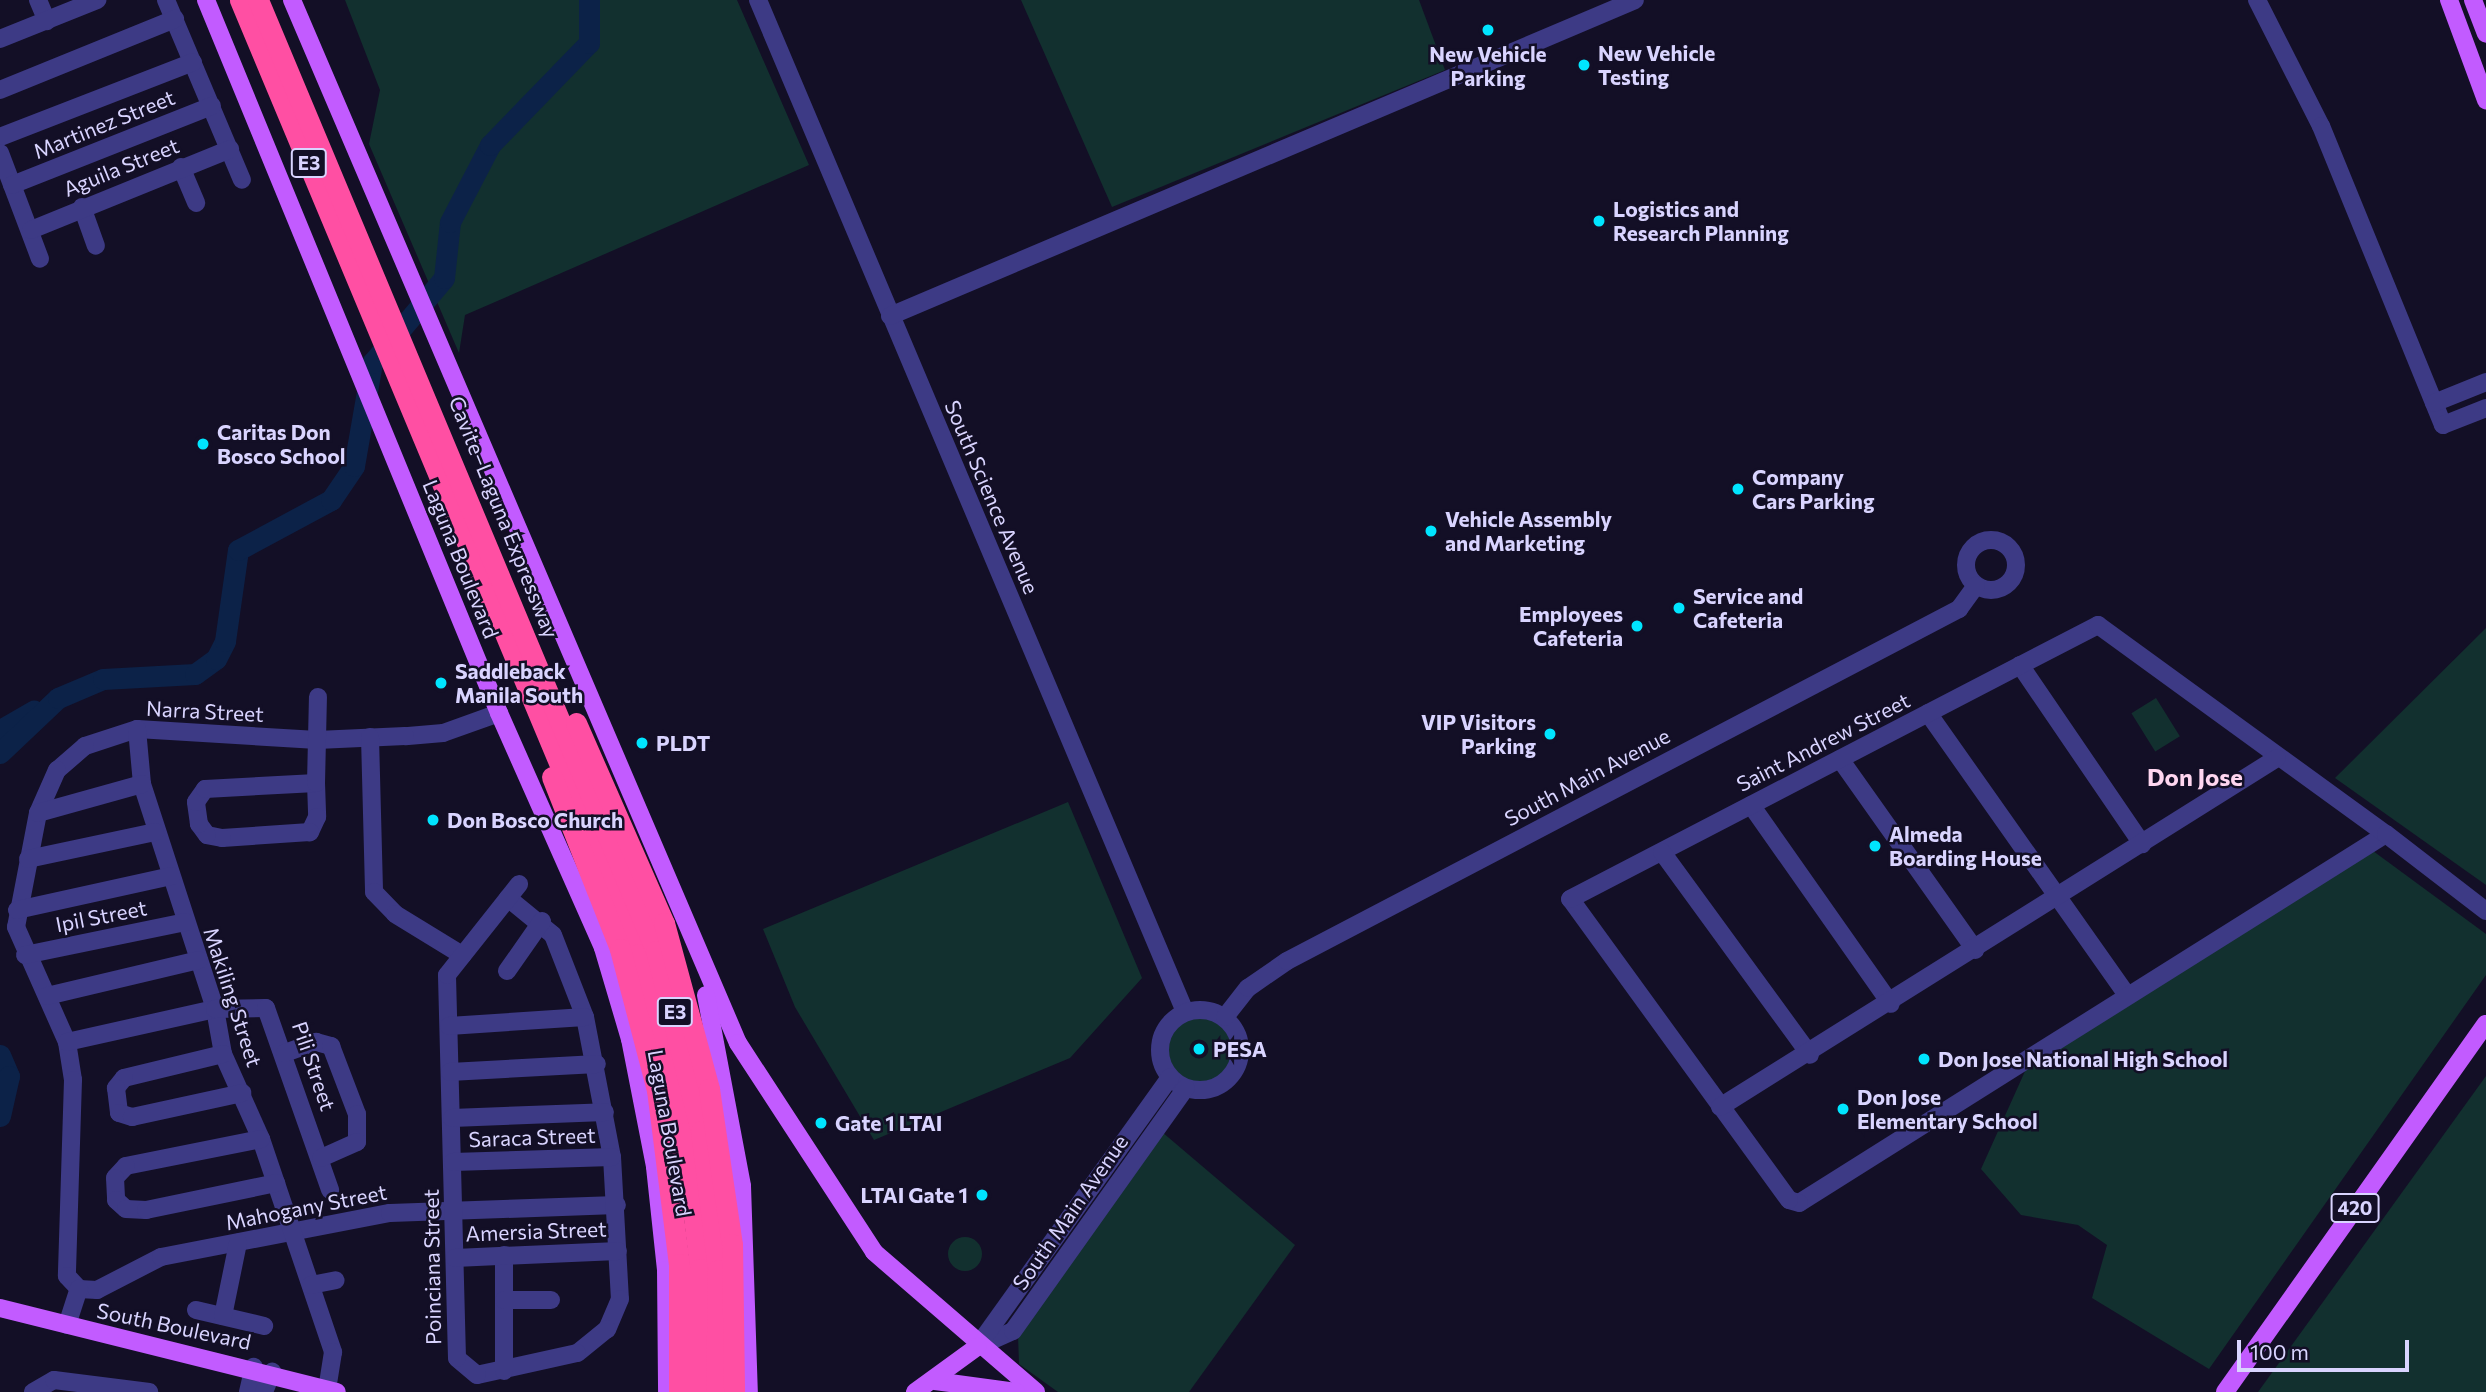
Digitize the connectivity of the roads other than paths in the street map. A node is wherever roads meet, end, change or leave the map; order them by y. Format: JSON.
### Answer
{"nodes":[{"id":1,"x":38,"y":0,"type":"edge"},
{"id":2,"x":97,"y":0,"type":"edge"},
{"id":3,"x":166,"y":0,"type":"edge"},
{"id":4,"x":206,"y":0,"type":"edge"},
{"id":5,"x":240,"y":0,"type":"edge"},
{"id":6,"x":258,"y":0,"type":"edge"},
{"id":7,"x":292,"y":0,"type":"edge"},
{"id":8,"x":758,"y":0,"type":"edge"},
{"id":9,"x":1635,"y":0,"type":"edge"},
{"id":10,"x":2257,"y":0,"type":"edge"},
{"id":11,"x":2449,"y":0,"type":"edge"},
{"id":12,"x":2473,"y":0,"type":"edge"},
{"id":13,"x":174,"y":19,"type":"junction"},
{"id":14,"x":47,"y":21,"type":"junction"},
{"id":15,"x":2486,"y":34,"type":"edge"},
{"id":16,"x":1,"y":36,"type":"edge"},
{"id":17,"x":193,"y":62,"type":"junction"},
{"id":18,"x":0,"y":90,"type":"edge"},
{"id":19,"x":2486,"y":100,"type":"edge"},
{"id":20,"x":212,"y":106,"type":"junction"},
{"id":21,"x":0,"y":138,"type":"edge"},
{"id":22,"x":230,"y":149,"type":"junction"},
{"id":23,"x":0,"y":153,"type":"edge"},
{"id":24,"x":181,"y":167,"type":"junction"},
{"id":25,"x":242,"y":180,"type":"dead end"},
{"id":26,"x":12,"y":185,"type":"junction"},
{"id":27,"x":196,"y":203,"type":"dead end"},
{"id":28,"x":82,"y":207,"type":"junction"},
{"id":29,"x":31,"y":230,"type":"junction"},
{"id":30,"x":96,"y":246,"type":"dead end"},
{"id":31,"x":40,"y":259,"type":"dead end"},
{"id":32,"x":890,"y":316,"type":"junction"},
{"id":33,"x":2486,"y":382,"type":"edge"},
{"id":34,"x":2434,"y":403,"type":"junction"},
{"id":35,"x":2486,"y":408,"type":"edge"},
{"id":36,"x":1976,"y":586,"type":"dead end"},
{"id":37,"x":526,"y":658,"type":"junction"},
{"id":38,"x":2020,"y":665,"type":"junction"},
{"id":39,"x":318,"y":697,"type":"dead end"},
{"id":40,"x":499,"y":713,"type":"junction"},
{"id":41,"x":1927,"y":713,"type":"junction"},
{"id":42,"x":137,"y":729,"type":"junction"},
{"id":43,"x":370,"y":737,"type":"junction"},
{"id":44,"x":317,"y":740,"type":"junction"},
{"id":45,"x":2277,"y":758,"type":"junction"},
{"id":46,"x":1839,"y":759,"type":"junction"},
{"id":47,"x":316,"y":783,"type":"junction"},
{"id":48,"x":142,"y":784,"type":"junction"},
{"id":49,"x":1751,"y":805,"type":"junction"},
{"id":50,"x":38,"y":813,"type":"junction"},
{"id":51,"x":155,"y":832,"type":"junction"},
{"id":52,"x":2386,"y":834,"type":"junction"},
{"id":53,"x":2142,"y":844,"type":"junction"},
{"id":54,"x":1662,"y":852,"type":"junction"},
{"id":55,"x":28,"y":859,"type":"junction"},
{"id":56,"x":171,"y":876,"type":"junction"},
{"id":57,"x":2057,"y":898,"type":"junction"},
{"id":58,"x":17,"y":911,"type":"junction"},
{"id":59,"x":2486,"y":911,"type":"edge"},
{"id":60,"x":542,"y":921,"type":"junction"},
{"id":61,"x":186,"y":922,"type":"junction"},
{"id":62,"x":1975,"y":950,"type":"junction"},
{"id":63,"x":25,"y":955,"type":"junction"},
{"id":64,"x":462,"y":955,"type":"junction"},
{"id":65,"x":697,"y":958,"type":"junction"},
{"id":66,"x":199,"y":960,"type":"junction"},
{"id":67,"x":507,"y":971,"type":"dead end"},
{"id":68,"x":2126,"y":994,"type":"junction"},
{"id":69,"x":47,"y":996,"type":"junction"},
{"id":70,"x":1891,"y":1004,"type":"junction"},
{"id":71,"x":215,"y":1009,"type":"junction"},
{"id":72,"x":1185,"y":1012,"type":"junction"},
{"id":73,"x":585,"y":1017,"type":"junction"},
{"id":74,"x":1225,"y":1017,"type":"junction"},
{"id":75,"x":2486,"y":1024,"type":"edge"},
{"id":76,"x":449,"y":1026,"type":"junction"},
{"id":77,"x":67,"y":1042,"type":"junction"},
{"id":78,"x":285,"y":1053,"type":"junction"},
{"id":79,"x":223,"y":1054,"type":"junction"},
{"id":80,"x":1810,"y":1055,"type":"junction"},
{"id":81,"x":597,"y":1064,"type":"junction"},
{"id":82,"x":450,"y":1072,"type":"junction"},
{"id":83,"x":1170,"y":1077,"type":"junction"},
{"id":84,"x":1186,"y":1087,"type":"junction"},
{"id":85,"x":242,"y":1093,"type":"junction"},
{"id":86,"x":1720,"y":1107,"type":"junction"},
{"id":87,"x":605,"y":1112,"type":"junction"},
{"id":88,"x":452,"y":1118,"type":"junction"},
{"id":89,"x":261,"y":1139,"type":"junction"},
{"id":90,"x":612,"y":1157,"type":"junction"},
{"id":91,"x":321,"y":1158,"type":"junction"},
{"id":92,"x":453,"y":1162,"type":"junction"},
{"id":93,"x":276,"y":1184,"type":"junction"},
{"id":94,"x":330,"y":1190,"type":"dead end"},
{"id":95,"x":617,"y":1205,"type":"junction"},
{"id":96,"x":454,"y":1209,"type":"junction"},
{"id":97,"x":294,"y":1234,"type":"junction"},
{"id":98,"x":237,"y":1243,"type":"junction"},
{"id":99,"x":618,"y":1251,"type":"junction"},
{"id":100,"x":504,"y":1255,"type":"junction"},
{"id":101,"x":455,"y":1258,"type":"junction"},
{"id":102,"x":336,"y":1280,"type":"dead end"},
{"id":103,"x":311,"y":1285,"type":"junction"},
{"id":104,"x":88,"y":1289,"type":"junction"},
{"id":105,"x":504,"y":1300,"type":"junction"},
{"id":106,"x":551,"y":1300,"type":"dead end"},
{"id":107,"x":0,"y":1308,"type":"edge"},
{"id":108,"x":196,"y":1310,"type":"dead end"},
{"id":109,"x":223,"y":1316,"type":"junction"},
{"id":110,"x":67,"y":1325,"type":"junction"},
{"id":111,"x":264,"y":1326,"type":"dead end"},
{"id":112,"x":977,"y":1347,"type":"junction"},
{"id":113,"x":263,"y":1369,"type":"junction"},
{"id":114,"x":504,"y":1371,"type":"junction"},
{"id":115,"x":935,"y":1381,"type":"junction"},
{"id":116,"x":84,"y":1387,"type":"edge"},
{"id":117,"x":328,"y":1389,"type":"edge"},
{"id":118,"x":670,"y":1389,"type":"edge"},
{"id":119,"x":33,"y":1390,"type":"edge"},
{"id":120,"x":140,"y":1391,"type":"edge"},
{"id":121,"x":248,"y":1392,"type":"edge"},
{"id":122,"x":264,"y":1392,"type":"edge"},
{"id":123,"x":699,"y":1392,"type":"edge"},
{"id":124,"x":716,"y":1392,"type":"edge"},
{"id":125,"x":734,"y":1392,"type":"edge"},
{"id":126,"x":749,"y":1392,"type":"edge"},
{"id":127,"x":915,"y":1392,"type":"edge"},
{"id":128,"x":1016,"y":1392,"type":"edge"},
{"id":129,"x":1036,"y":1392,"type":"edge"},
{"id":130,"x":2225,"y":1392,"type":"edge"}],
"edges":[{"from":1,"to":14,"type":"street"},
{"from":2,"to":14,"type":"street"},
{"from":3,"to":13,"type":"street"},
{"from":4,"to":40,"type":"main road","name":"Laguna Boulevard"},
{"from":5,"to":37,"type":"highway","name":"Cavite–Laguna Expressway","number":"E3"},
{"from":6,"to":37,"type":"highway","name":"Cavite–Laguna Expressway","number":"E3"},
{"from":7,"to":65,"type":"main road"},
{"from":8,"to":32,"type":"street","name":"South Science Avenue"},
{"from":9,"to":32,"type":"street"},
{"from":10,"to":34,"type":"street"},
{"from":11,"to":19,"type":"main road"},
{"from":12,"to":15,"type":"main road"},
{"from":13,"to":17,"type":"street"},
{"from":13,"to":18,"type":"street"},
{"from":14,"to":16,"type":"street"},
{"from":17,"to":20,"type":"street"},
{"from":17,"to":21,"type":"street"},
{"from":20,"to":22,"type":"street"},
{"from":20,"to":26,"type":"street","name":"Martinez Street"},
{"from":22,"to":24,"type":"street","name":"Aguila Street"},
{"from":22,"to":25,"type":"street"},
{"from":23,"to":26,"type":"street"},
{"from":24,"to":27,"type":"street"},
{"from":24,"to":28,"type":"street","name":"Aguila Street"},
{"from":26,"to":29,"type":"street"},
{"from":28,"to":29,"type":"street","name":"Aguila Street"},
{"from":28,"to":30,"type":"street"},
{"from":29,"to":31,"type":"street"},
{"from":32,"to":72,"type":"street","name":"South Science Avenue"},
{"from":33,"to":34,"type":"street"},
{"from":34,"to":35,"type":"street"},
{"from":36,"to":74,"type":"street","name":"South Main Avenue"},
{"from":37,"to":118,"type":"highway"},
{"from":37,"to":123,"type":"highway","name":"Cavite–Laguna Expressway","number":"E3"},
{"from":37,"to":124,"type":"highway","name":"Cavite–Laguna Expressway","number":"E3"},
{"from":37,"to":125,"type":"highway"},
{"from":38,"to":41,"type":"street","name":"Saint Andrew Street"},
{"from":38,"to":45,"type":"street","name":"Saint Andrew Street"},
{"from":38,"to":53,"type":"street"},
{"from":39,"to":44,"type":"street"},
{"from":40,"to":43,"type":"street","name":"Narra Street"},
{"from":40,"to":118,"type":"main road","name":"Laguna Boulevard"},
{"from":41,"to":46,"type":"street","name":"Saint Andrew Street"},
{"from":41,"to":57,"type":"street"},
{"from":42,"to":44,"type":"street","name":"Narra Street"},
{"from":42,"to":48,"type":"street","name":"Makiling Street"},
{"from":42,"to":50,"type":"street","name":"Narra Street"},
{"from":43,"to":44,"type":"street","name":"Narra Street"},
{"from":43,"to":64,"type":"street"},
{"from":44,"to":47,"type":"street"},
{"from":45,"to":52,"type":"street"},
{"from":45,"to":53,"type":"street"},
{"from":46,"to":49,"type":"street","name":"Saint Andrew Street"},
{"from":46,"to":62,"type":"street"},
{"from":47,"to":47,"type":"street"},
{"from":48,"to":50,"type":"street"},
{"from":48,"to":51,"type":"street","name":"Makiling Street"},
{"from":49,"to":54,"type":"street","name":"Saint Andrew Street"},
{"from":49,"to":70,"type":"street"},
{"from":50,"to":55,"type":"street","name":"Narra Street"},
{"from":51,"to":55,"type":"street"},
{"from":51,"to":56,"type":"street","name":"Makiling Street"},
{"from":52,"to":59,"type":"street"},
{"from":52,"to":68,"type":"street"},
{"from":53,"to":57,"type":"street"},
{"from":54,"to":80,"type":"street"},
{"from":54,"to":86,"type":"street","name":"Saint Andrew Street"},
{"from":55,"to":58,"type":"street","name":"Narra Street"},
{"from":56,"to":58,"type":"street"},
{"from":56,"to":61,"type":"street","name":"Makiling Street"},
{"from":57,"to":62,"type":"street"},
{"from":57,"to":68,"type":"street"},
{"from":58,"to":63,"type":"street","name":"Narra Street"},
{"from":60,"to":64,"type":"street","name":"Poinciana Street"},
{"from":60,"to":67,"type":"street"},
{"from":60,"to":73,"type":"street","name":"Poinciana Street"},
{"from":61,"to":63,"type":"street","name":"Ipil Street"},
{"from":61,"to":66,"type":"street","name":"Makiling Street"},
{"from":62,"to":70,"type":"street"},
{"from":63,"to":69,"type":"street","name":"Narra Street"},
{"from":64,"to":76,"type":"street","name":"Poinciana Street"},
{"from":65,"to":112,"type":"main road"},
{"from":65,"to":126,"type":"main road"},
{"from":66,"to":69,"type":"street"},
{"from":66,"to":71,"type":"street","name":"Makiling Street"},
{"from":68,"to":86,"type":"street"},
{"from":69,"to":77,"type":"street","name":"Narra Street"},
{"from":70,"to":80,"type":"street"},
{"from":71,"to":77,"type":"street"},
{"from":71,"to":78,"type":"street","name":"Pili Street"},
{"from":71,"to":79,"type":"street","name":"Makiling Street"},
{"from":72,"to":74,"type":"street"},
{"from":72,"to":83,"type":"street"},
{"from":73,"to":76,"type":"street"},
{"from":73,"to":81,"type":"street","name":"Poinciana Street"},
{"from":74,"to":84,"type":"street"},
{"from":75,"to":130,"type":"main road","number":"420"},
{"from":76,"to":82,"type":"street","name":"Poinciana Street"},
{"from":77,"to":104,"type":"street","name":"Narra Street"},
{"from":78,"to":91,"type":"street","name":"Pili Street"},
{"from":78,"to":91,"type":"street"},
{"from":79,"to":85,"type":"street","name":"Makiling Street"},
{"from":79,"to":85,"type":"street"},
{"from":80,"to":86,"type":"street"},
{"from":81,"to":82,"type":"street"},
{"from":81,"to":87,"type":"street","name":"Poinciana Street"},
{"from":82,"to":88,"type":"street","name":"Poinciana Street"},
{"from":83,"to":84,"type":"street"},
{"from":83,"to":112,"type":"street","name":"South Main Avenue"},
{"from":84,"to":112,"type":"street","name":"South Main Avenue"},
{"from":85,"to":89,"type":"street","name":"Makiling Street"},
{"from":87,"to":88,"type":"street"},
{"from":87,"to":90,"type":"street","name":"Poinciana Street"},
{"from":88,"to":92,"type":"street","name":"Poinciana Street"},
{"from":89,"to":93,"type":"street","name":"Makiling Street"},
{"from":89,"to":93,"type":"street"},
{"from":90,"to":92,"type":"street","name":"Saraca Street"},
{"from":90,"to":95,"type":"street","name":"Poinciana Street"},
{"from":91,"to":94,"type":"street","name":"Pili Street"},
{"from":92,"to":96,"type":"street","name":"Poinciana Street"},
{"from":93,"to":97,"type":"street","name":"Makiling Street"},
{"from":95,"to":96,"type":"street","name":"Mahogany Street"},
{"from":95,"to":99,"type":"street","name":"Poinciana Street"},
{"from":96,"to":97,"type":"street","name":"Mahogany Street"},
{"from":96,"to":101,"type":"street","name":"Poinciana Street"},
{"from":97,"to":98,"type":"street","name":"Mahogany Street"},
{"from":97,"to":103,"type":"street","name":"Makiling Street"},
{"from":98,"to":104,"type":"street","name":"Mahogany Street"},
{"from":98,"to":109,"type":"street"},
{"from":99,"to":100,"type":"street","name":"Amersia Street"},
{"from":99,"to":114,"type":"street","name":"Poinciana Street"},
{"from":100,"to":101,"type":"street","name":"Amersia Street"},
{"from":100,"to":105,"type":"street"},
{"from":101,"to":114,"type":"street","name":"Poinciana Street"},
{"from":102,"to":103,"type":"street"},
{"from":103,"to":117,"type":"street","name":"Makiling Street"},
{"from":104,"to":110,"type":"street"},
{"from":105,"to":106,"type":"street"},
{"from":105,"to":114,"type":"street"},
{"from":107,"to":110,"type":"main road","name":"South Boulevard"},
{"from":108,"to":109,"type":"street"},
{"from":109,"to":111,"type":"street"},
{"from":110,"to":113,"type":"main road","name":"South Boulevard"},
{"from":112,"to":115,"type":"main road"},
{"from":112,"to":129,"type":"main road"},
{"from":113,"to":117,"type":"main road","name":"South Boulevard"},
{"from":113,"to":121,"type":"street"},
{"from":113,"to":122,"type":"street"},
{"from":115,"to":127,"type":"main road"},
{"from":115,"to":128,"type":"main road"},
{"from":116,"to":119,"type":"street"},
{"from":116,"to":120,"type":"street"}]}
